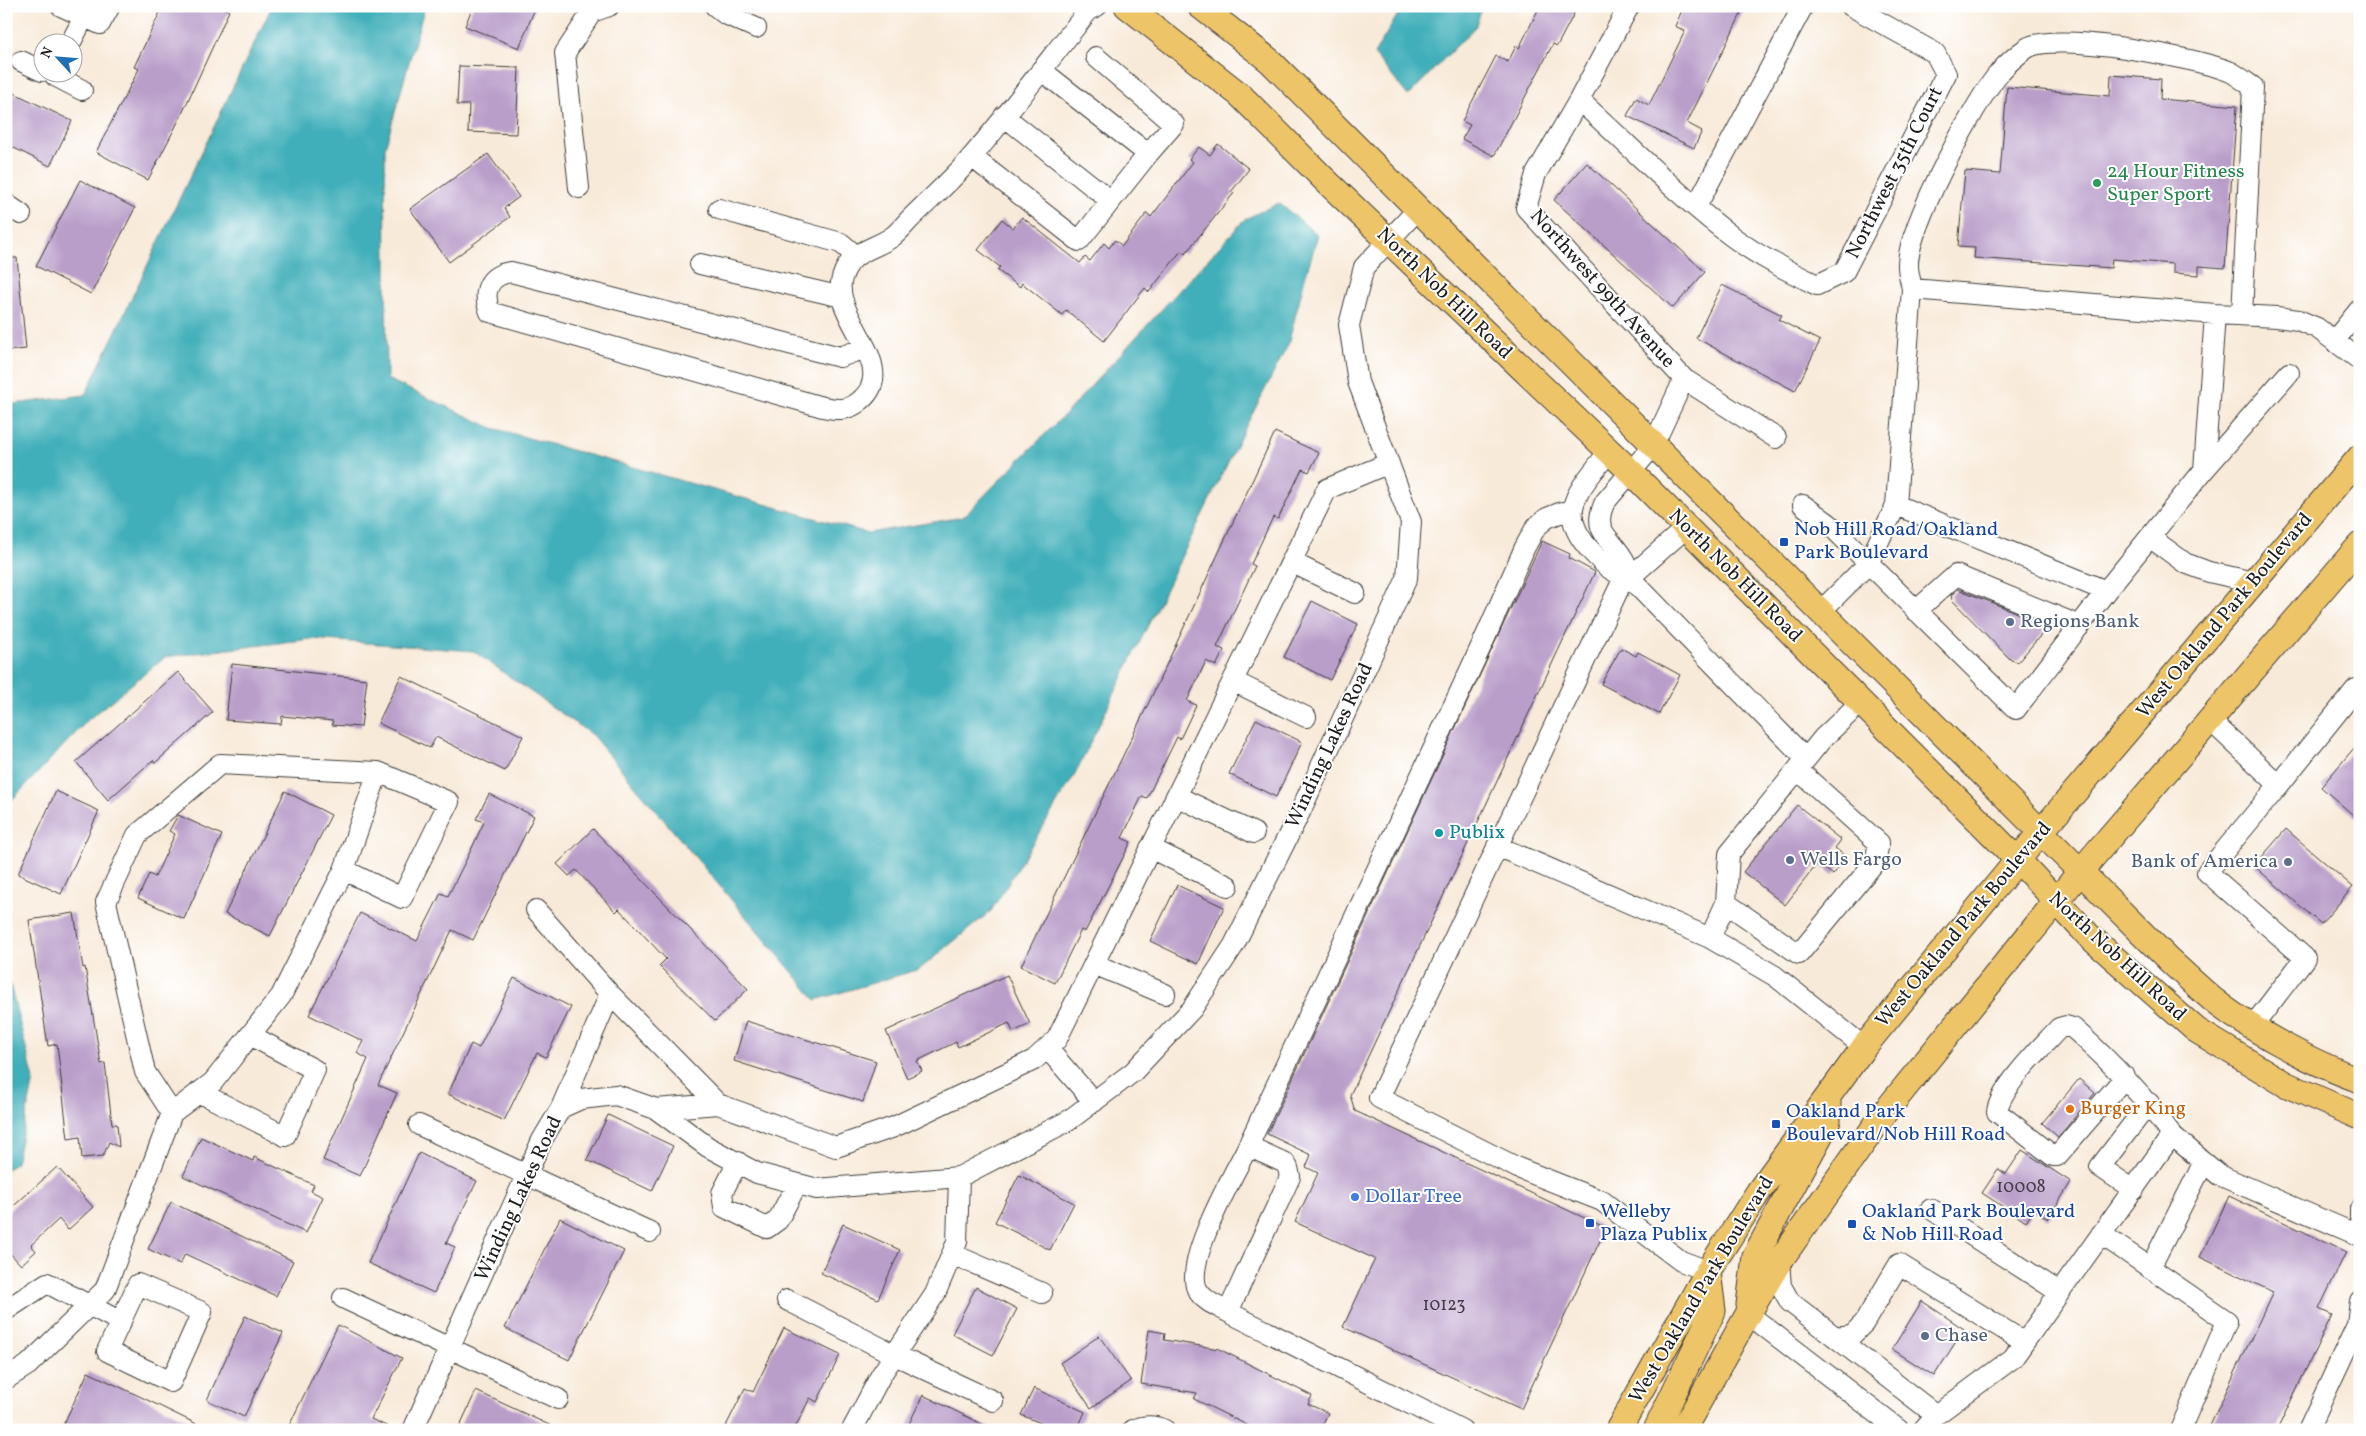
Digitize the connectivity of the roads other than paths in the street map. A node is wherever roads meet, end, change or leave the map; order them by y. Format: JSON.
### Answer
{"nodes":[{"id":1,"x":61,"y":6,"type":"edge"},
{"id":2,"x":110,"y":6,"type":"edge"},
{"id":3,"x":609,"y":6,"type":"edge"},
{"id":4,"x":715,"y":6,"type":"edge"},
{"id":5,"x":1097,"y":6,"type":"edge"},
{"id":6,"x":1127,"y":6,"type":"edge"},
{"id":7,"x":1200,"y":6,"type":"edge"},
{"id":8,"x":1628,"y":6,"type":"edge"},
{"id":9,"x":1803,"y":6,"type":"edge"},
{"id":10,"x":1852,"y":6,"type":"edge"},
{"id":11,"x":84,"y":17,"type":"junction"},
{"id":12,"x":756,"y":28,"type":"dead end"},
{"id":13,"x":76,"y":32,"type":"edge"},
{"id":14,"x":1096,"y":57,"type":"dead end"},
{"id":15,"x":21,"y":61,"type":"dead end"},
{"id":16,"x":32,"y":66,"type":"edge"},
{"id":17,"x":1041,"y":70,"type":"junction"},
{"id":18,"x":67,"y":82,"type":"edge"},
{"id":19,"x":82,"y":90,"type":"dead end"},
{"id":20,"x":1579,"y":100,"type":"junction"},
{"id":21,"x":1004,"y":116,"type":"junction"},
{"id":22,"x":1148,"y":154,"type":"junction"},
{"id":23,"x":972,"y":157,"type":"junction"},
{"id":24,"x":579,"y":188,"type":"dead end"},
{"id":25,"x":1111,"y":201,"type":"junction"},
{"id":26,"x":1696,"y":207,"type":"junction"},
{"id":27,"x":719,"y":209,"type":"dead end"},
{"id":28,"x":1418,"y":209,"type":"junction"},
{"id":29,"x":1387,"y":240,"type":"junction"},
{"id":30,"x":855,"y":255,"type":"junction"},
{"id":31,"x":700,"y":264,"type":"dead end"},
{"id":32,"x":1912,"y":289,"type":"junction"},
{"id":33,"x":842,"y":298,"type":"junction"},
{"id":34,"x":2360,"y":309,"type":"edge"},
{"id":35,"x":2215,"y":314,"type":"junction"},
{"id":36,"x":2242,"y":315,"type":"junction"},
{"id":37,"x":2334,"y":340,"type":"junction"},
{"id":38,"x":865,"y":348,"type":"junction"},
{"id":39,"x":2360,"y":360,"type":"edge"},
{"id":40,"x":2290,"y":373,"type":"dead end"},
{"id":41,"x":1684,"y":379,"type":"junction"},
{"id":42,"x":1776,"y":438,"type":"dead end"},
{"id":43,"x":1653,"y":446,"type":"junction"},
{"id":44,"x":1609,"y":451,"type":"junction"},
{"id":45,"x":2360,"y":457,"type":"edge"},
{"id":46,"x":1389,"y":463,"type":"junction"},
{"id":47,"x":2204,"y":470,"type":"junction"},
{"id":48,"x":1630,"y":471,"type":"junction"},
{"id":49,"x":1803,"y":505,"type":"dead end"},
{"id":50,"x":1896,"y":505,"type":"junction"},
{"id":51,"x":1572,"y":515,"type":"junction"},
{"id":52,"x":1687,"y":527,"type":"junction"},
{"id":53,"x":2151,"y":538,"type":"junction"},
{"id":54,"x":2360,"y":545,"type":"edge"},
{"id":55,"x":1291,"y":562,"type":"junction"},
{"id":56,"x":1868,"y":564,"type":"junction"},
{"id":57,"x":1629,"y":577,"type":"junction"},
{"id":58,"x":2254,"y":582,"type":"junction"},
{"id":59,"x":2106,"y":591,"type":"junction"},
{"id":60,"x":1355,"y":593,"type":"dead end"},
{"id":61,"x":1916,"y":611,"type":"junction"},
{"id":62,"x":1820,"y":612,"type":"junction"},
{"id":63,"x":2080,"y":626,"type":"junction"},
{"id":64,"x":1233,"y":681,"type":"junction"},
{"id":65,"x":2359,"y":688,"type":"edge"},
{"id":66,"x":1861,"y":702,"type":"junction"},
{"id":67,"x":1306,"y":717,"type":"dead end"},
{"id":68,"x":2210,"y":721,"type":"junction"},
{"id":69,"x":1802,"y":764,"type":"junction"},
{"id":70,"x":378,"y":772,"type":"junction"},
{"id":71,"x":2279,"y":785,"type":"junction"},
{"id":72,"x":1176,"y":796,"type":"junction"},
{"id":73,"x":1254,"y":833,"type":"dead end"},
{"id":74,"x":2040,"y":833,"type":"junction"},
{"id":75,"x":1497,"y":846,"type":"junction"},
{"id":76,"x":1150,"y":848,"type":"junction"},
{"id":77,"x":2018,"y":860,"type":"junction"},
{"id":78,"x":344,"y":870,"type":"junction"},
{"id":79,"x":2080,"y":872,"type":"junction"},
{"id":80,"x":1228,"y":886,"type":"dead end"},
{"id":81,"x":2056,"y":901,"type":"junction"},
{"id":82,"x":1726,"y":903,"type":"junction"},
{"id":83,"x":536,"y":910,"type":"dead end"},
{"id":84,"x":1710,"y":938,"type":"junction"},
{"id":85,"x":1094,"y":964,"type":"junction"},
{"id":86,"x":610,"y":994,"type":"junction"},
{"id":87,"x":1165,"y":994,"type":"dead end"},
{"id":88,"x":2254,"y":1026,"type":"junction"},
{"id":89,"x":250,"y":1035,"type":"junction"},
{"id":90,"x":1864,"y":1047,"type":"junction"},
{"id":91,"x":1047,"y":1048,"type":"junction"},
{"id":92,"x":2125,"y":1077,"type":"junction"},
{"id":93,"x":2360,"y":1080,"type":"edge"},
{"id":94,"x":199,"y":1092,"type":"junction"},
{"id":95,"x":1828,"y":1094,"type":"junction"},
{"id":96,"x":1094,"y":1102,"type":"junction"},
{"id":97,"x":2148,"y":1103,"type":"junction"},
{"id":98,"x":718,"y":1104,"type":"junction"},
{"id":99,"x":561,"y":1108,"type":"junction"},
{"id":100,"x":656,"y":1109,"type":"junction"},
{"id":101,"x":172,"y":1113,"type":"junction"},
{"id":102,"x":2360,"y":1117,"type":"edge"},
{"id":103,"x":419,"y":1125,"type":"dead end"},
{"id":104,"x":2172,"y":1135,"type":"junction"},
{"id":105,"x":1248,"y":1146,"type":"junction"},
{"id":106,"x":738,"y":1162,"type":"junction"},
{"id":107,"x":2204,"y":1162,"type":"junction"},
{"id":108,"x":527,"y":1175,"type":"junction"},
{"id":109,"x":959,"y":1177,"type":"junction"},
{"id":110,"x":797,"y":1184,"type":"junction"},
{"id":111,"x":2134,"y":1190,"type":"junction"},
{"id":112,"x":1931,"y":1209,"type":"dead end"},
{"id":113,"x":2360,"y":1209,"type":"edge"},
{"id":114,"x":2360,"y":1231,"type":"edge"},
{"id":115,"x":650,"y":1232,"type":"dead end"},
{"id":116,"x":2101,"y":1234,"type":"junction"},
{"id":117,"x":952,"y":1254,"type":"junction"},
{"id":118,"x":1779,"y":1262,"type":"junction"},
{"id":119,"x":2150,"y":1268,"type":"junction"},
{"id":120,"x":1708,"y":1272,"type":"junction"},
{"id":121,"x":2059,"y":1292,"type":"junction"},
{"id":122,"x":1042,"y":1293,"type":"dead end"},
{"id":123,"x":343,"y":1298,"type":"dead end"},
{"id":124,"x":788,"y":1300,"type":"dead end"},
{"id":125,"x":2360,"y":1301,"type":"edge"},
{"id":126,"x":90,"y":1305,"type":"junction"},
{"id":127,"x":6,"y":1310,"type":"edge"},
{"id":128,"x":1228,"y":1312,"type":"junction"},
{"id":129,"x":1748,"y":1314,"type":"junction"},
{"id":130,"x":121,"y":1322,"type":"junction"},
{"id":131,"x":1835,"y":1338,"type":"junction"},
{"id":132,"x":2024,"y":1342,"type":"junction"},
{"id":133,"x":450,"y":1348,"type":"junction"},
{"id":134,"x":895,"y":1355,"type":"junction"},
{"id":135,"x":6,"y":1379,"type":"edge"},
{"id":136,"x":558,"y":1399,"type":"dead end"},
{"id":137,"x":993,"y":1401,"type":"dead end"},
{"id":138,"x":1929,"y":1423,"type":"edge"},
{"id":139,"x":413,"y":1430,"type":"edge"},
{"id":140,"x":852,"y":1430,"type":"edge"},
{"id":141,"x":1133,"y":1430,"type":"edge"},
{"id":142,"x":1165,"y":1430,"type":"edge"},
{"id":143,"x":1462,"y":1430,"type":"edge"},
{"id":144,"x":1618,"y":1430,"type":"edge"},
{"id":145,"x":1656,"y":1430,"type":"edge"},
{"id":146,"x":1682,"y":1430,"type":"edge"},
{"id":147,"x":1899,"y":1430,"type":"edge"},
{"id":148,"x":2180,"y":1430,"type":"edge"},
{"id":149,"x":2308,"y":1430,"type":"edge"}],
"edges":[{"from":1,"to":11,"type":"street"},
{"from":2,"to":11,"type":"street"},
{"from":3,"to":24,"type":"street"},
{"from":4,"to":12,"type":"street"},
{"from":5,"to":17,"type":"street"},
{"from":6,"to":29,"type":"main road","name":"North Nob Hill Road"},
{"from":7,"to":28,"type":"main road","name":"North Nob Hill Road"},
{"from":8,"to":20,"type":"street"},
{"from":9,"to":26,"type":"street"},
{"from":10,"to":26,"type":"street","name":"Northwest 35th Court"},
{"from":11,"to":13,"type":"street"},
{"from":14,"to":22,"type":"street"},
{"from":15,"to":16,"type":"street"},
{"from":17,"to":21,"type":"street"},
{"from":17,"to":22,"type":"street"},
{"from":18,"to":19,"type":"street"},
{"from":20,"to":26,"type":"street"},
{"from":20,"to":41,"type":"street","name":"Northwest 99th Avenue"},
{"from":21,"to":23,"type":"street"},
{"from":21,"to":25,"type":"street"},
{"from":22,"to":25,"type":"street"},
{"from":23,"to":25,"type":"street"},
{"from":23,"to":30,"type":"street"},
{"from":27,"to":30,"type":"street"},
{"from":28,"to":29,"type":"street","name":"Winding Lakes Road"},
{"from":28,"to":43,"type":"main road","name":"North Nob Hill Road"},
{"from":29,"to":44,"type":"main road","name":"North Nob Hill Road"},
{"from":29,"to":46,"type":"street","name":"Winding Lakes Road"},
{"from":30,"to":33,"type":"street"},
{"from":31,"to":33,"type":"street"},
{"from":32,"to":35,"type":"street"},
{"from":32,"to":36,"type":"street"},
{"from":32,"to":50,"type":"street"},
{"from":33,"to":38,"type":"street"},
{"from":34,"to":37,"type":"street"},
{"from":35,"to":36,"type":"street"},
{"from":35,"to":47,"type":"street"},
{"from":36,"to":37,"type":"street"},
{"from":37,"to":39,"type":"street"},
{"from":38,"to":38,"type":"street"},
{"from":40,"to":47,"type":"street"},
{"from":41,"to":42,"type":"street","name":"Northwest 99th Avenue"},
{"from":41,"to":43,"type":"street"},
{"from":43,"to":48,"type":"street"},
{"from":43,"to":62,"type":"main road","name":"North Nob Hill Road"},
{"from":44,"to":48,"type":"main road","name":"North Nob Hill Road"},
{"from":44,"to":51,"type":"street"},
{"from":45,"to":58,"type":"main road","name":"West Oakland Park Boulevard"},
{"from":46,"to":55,"type":"street"},
{"from":46,"to":96,"type":"street","name":"Winding Lakes Road"},
{"from":47,"to":53,"type":"street"},
{"from":48,"to":52,"type":"main road","name":"North Nob Hill Road"},
{"from":48,"to":57,"type":"street"},
{"from":49,"to":56,"type":"street"},
{"from":50,"to":56,"type":"street"},
{"from":50,"to":59,"type":"street"},
{"from":51,"to":57,"type":"street"},
{"from":51,"to":105,"type":"street"},
{"from":52,"to":57,"type":"street"},
{"from":52,"to":66,"type":"main road","name":"North Nob Hill Road"},
{"from":53,"to":58,"type":"street"},
{"from":53,"to":59,"type":"street"},
{"from":54,"to":68,"type":"main road"},
{"from":55,"to":60,"type":"street"},
{"from":55,"to":64,"type":"street"},
{"from":56,"to":61,"type":"street"},
{"from":56,"to":62,"type":"street"},
{"from":57,"to":69,"type":"street"},
{"from":57,"to":75,"type":"street"},
{"from":58,"to":74,"type":"main road","name":"West Oakland Park Boulevard"},
{"from":59,"to":63,"type":"street"},
{"from":61,"to":63,"type":"street"},
{"from":61,"to":63,"type":"street"},
{"from":62,"to":74,"type":"main road","name":"North Nob Hill Road"},
{"from":64,"to":67,"type":"street"},
{"from":64,"to":72,"type":"street"},
{"from":65,"to":71,"type":"street"},
{"from":66,"to":69,"type":"street"},
{"from":66,"to":77,"type":"main road","name":"North Nob Hill Road"},
{"from":68,"to":71,"type":"street"},
{"from":68,"to":79,"type":"main road"},
{"from":69,"to":82,"type":"street"},
{"from":69,"to":82,"type":"street"},
{"from":70,"to":78,"type":"street"},
{"from":70,"to":78,"type":"street"},
{"from":70,"to":101,"type":"street"},
{"from":71,"to":88,"type":"street"},
{"from":72,"to":73,"type":"street"},
{"from":72,"to":76,"type":"street"},
{"from":74,"to":77,"type":"main road","name":"West Oakland Park Boulevard"},
{"from":74,"to":79,"type":"main road","name":"North Nob Hill Road"},
{"from":75,"to":84,"type":"street"},
{"from":75,"to":120,"type":"street"},
{"from":76,"to":80,"type":"street"},
{"from":76,"to":85,"type":"street"},
{"from":77,"to":81,"type":"main road","name":"North Nob Hill Road"},
{"from":77,"to":90,"type":"main road","name":"West Oakland Park Boulevard"},
{"from":78,"to":89,"type":"street"},
{"from":79,"to":81,"type":"main road"},
{"from":79,"to":88,"type":"main road","name":"North Nob Hill Road"},
{"from":81,"to":102,"type":"main road","name":"North Nob Hill Road"},
{"from":81,"to":118,"type":"main road"},
{"from":82,"to":84,"type":"street"},
{"from":83,"to":86,"type":"street"},
{"from":84,"to":90,"type":"street"},
{"from":85,"to":87,"type":"street"},
{"from":85,"to":91,"type":"street"},
{"from":86,"to":98,"type":"street"},
{"from":86,"to":99,"type":"street"},
{"from":88,"to":93,"type":"main road","name":"North Nob Hill Road"},
{"from":89,"to":94,"type":"street"},
{"from":89,"to":94,"type":"street"},
{"from":90,"to":95,"type":"main road","name":"West Oakland Park Boulevard"},
{"from":91,"to":96,"type":"street"},
{"from":91,"to":98,"type":"street"},
{"from":92,"to":92,"type":"street"},
{"from":92,"to":97,"type":"street"},
{"from":94,"to":101,"type":"street"},
{"from":95,"to":120,"type":"main road","name":"West Oakland Park Boulevard"},
{"from":95,"to":129,"type":"main road"},
{"from":96,"to":109,"type":"street","name":"Winding Lakes Road"},
{"from":97,"to":104,"type":"street"},
{"from":97,"to":111,"type":"street"},
{"from":98,"to":100,"type":"street"},
{"from":99,"to":100,"type":"street","name":"Winding Lakes Road"},
{"from":99,"to":108,"type":"street","name":"Winding Lakes Road"},
{"from":100,"to":106,"type":"street","name":"Winding Lakes Road"},
{"from":101,"to":126,"type":"street"},
{"from":103,"to":108,"type":"street"},
{"from":104,"to":107,"type":"street"},
{"from":104,"to":111,"type":"street"},
{"from":105,"to":128,"type":"street"},
{"from":105,"to":128,"type":"street"},
{"from":106,"to":110,"type":"street","name":"Winding Lakes Road"},
{"from":106,"to":110,"type":"street"},
{"from":107,"to":114,"type":"street"},
{"from":107,"to":119,"type":"street"},
{"from":108,"to":115,"type":"street"},
{"from":108,"to":133,"type":"street","name":"Winding Lakes Road"},
{"from":109,"to":110,"type":"street","name":"Winding Lakes Road"},
{"from":109,"to":117,"type":"street"},
{"from":111,"to":116,"type":"street"},
{"from":112,"to":121,"type":"street"},
{"from":113,"to":114,"type":"street"},
{"from":116,"to":119,"type":"street"},
{"from":116,"to":121,"type":"street"},
{"from":117,"to":122,"type":"street"},
{"from":117,"to":134,"type":"street"},
{"from":118,"to":129,"type":"main road"},
{"from":118,"to":131,"type":"street"},
{"from":119,"to":148,"type":"street"},
{"from":120,"to":144,"type":"main road","name":"West Oakland Park Boulevard"},
{"from":120,"to":145,"type":"main road"},
{"from":121,"to":132,"type":"street"},
{"from":123,"to":133,"type":"street"},
{"from":124,"to":134,"type":"street"},
{"from":125,"to":149,"type":"street"},
{"from":126,"to":127,"type":"street"},
{"from":126,"to":130,"type":"street"},
{"from":126,"to":135,"type":"street"},
{"from":128,"to":143,"type":"street"},
{"from":129,"to":146,"type":"main road"},
{"from":129,"to":147,"type":"street"},
{"from":130,"to":130,"type":"street"},
{"from":131,"to":132,"type":"street"},
{"from":131,"to":138,"type":"street"},
{"from":132,"to":138,"type":"street"},
{"from":133,"to":136,"type":"street"},
{"from":133,"to":139,"type":"street","name":"Winding Lakes Road"},
{"from":134,"to":137,"type":"street"},
{"from":134,"to":140,"type":"street"},
{"from":141,"to":142,"type":"street"}]}
